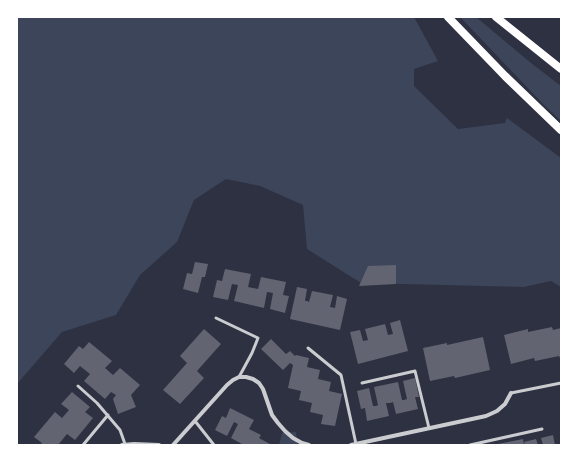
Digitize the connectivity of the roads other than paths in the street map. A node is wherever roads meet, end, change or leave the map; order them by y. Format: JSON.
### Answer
{"nodes":[{"id":1,"x":448,"y":17,"type":"edge"},
{"id":2,"x":496,"y":17,"type":"edge"},
{"id":3,"x":561,"y":69,"type":"edge"},
{"id":4,"x":561,"y":130,"type":"edge"},
{"id":5,"x":216,"y":318,"type":"dead end"},
{"id":6,"x":308,"y":348,"type":"dead end"},
{"id":7,"x":239,"y":377,"type":"junction"},
{"id":8,"x":561,"y":382,"type":"edge"},
{"id":9,"x":362,"y":383,"type":"dead end"},
{"id":10,"x":78,"y":386,"type":"dead end"},
{"id":11,"x":510,"y":393,"type":"joint"},
{"id":12,"x":108,"y":415,"type":"junction"},
{"id":13,"x":195,"y":421,"type":"junction"},
{"id":14,"x":429,"y":428,"type":"junction"},
{"id":15,"x":542,"y":429,"type":"dead end"},
{"id":16,"x":371,"y":443,"type":"edge"},
{"id":17,"x":356,"y":444,"type":"edge"},
{"id":18,"x":83,"y":445,"type":"edge"},
{"id":19,"x":123,"y":445,"type":"edge"},
{"id":20,"x":159,"y":445,"type":"edge"},
{"id":21,"x":173,"y":445,"type":"edge"},
{"id":22,"x":214,"y":445,"type":"edge"},
{"id":23,"x":309,"y":445,"type":"edge"},
{"id":24,"x":351,"y":445,"type":"edge"},
{"id":25,"x":470,"y":445,"type":"edge"}],
"edges":[{"from":1,"to":4,"type":"main road"},
{"from":2,"to":3,"type":"main road"},
{"from":5,"to":7,"type":"lane"},
{"from":6,"to":17,"type":"lane"},
{"from":7,"to":13,"type":"street"},
{"from":7,"to":23,"type":"street"},
{"from":8,"to":11,"type":"lane"},
{"from":9,"to":14,"type":"lane"},
{"from":10,"to":12,"type":"lane"},
{"from":11,"to":14,"type":"street"},
{"from":12,"to":18,"type":"lane"},
{"from":12,"to":19,"type":"lane"},
{"from":13,"to":21,"type":"street"},
{"from":13,"to":22,"type":"lane"},
{"from":14,"to":16,"type":"street"},
{"from":15,"to":25,"type":"lane"},
{"from":16,"to":17,"type":"street"},
{"from":17,"to":24,"type":"street"},
{"from":19,"to":20,"type":"street"}]}
